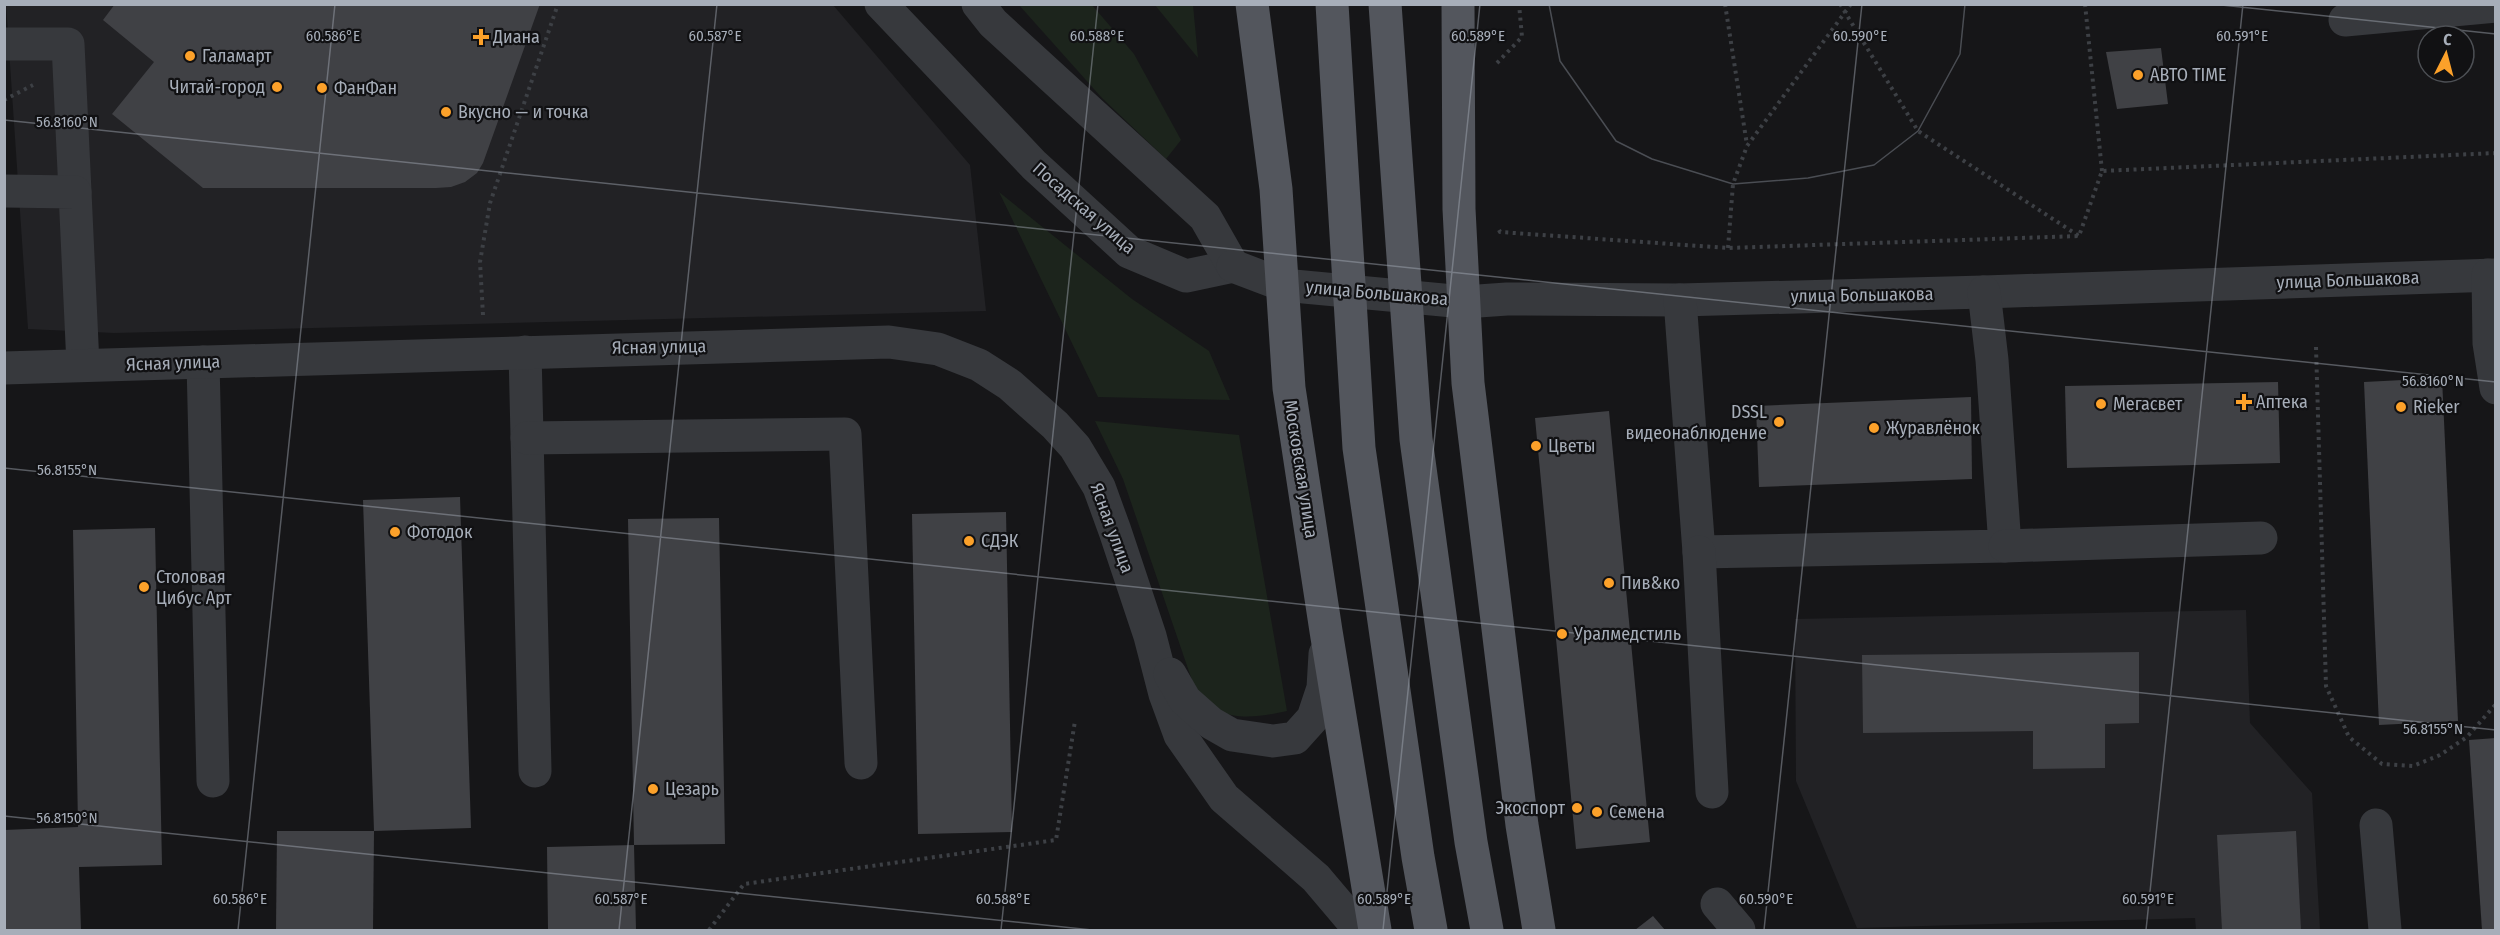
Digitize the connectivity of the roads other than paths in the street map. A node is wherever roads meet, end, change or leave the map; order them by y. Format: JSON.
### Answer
{"nodes":[{"id":1,"x":881,"y":4,"type":"edge"},
{"id":2,"x":978,"y":4,"type":"edge"},
{"id":3,"x":1252,"y":4,"type":"edge"},
{"id":4,"x":1332,"y":4,"type":"edge"},
{"id":5,"x":1385,"y":4,"type":"edge"},
{"id":6,"x":1458,"y":4,"type":"edge"},
{"id":7,"x":2496,"y":6,"type":"edge"},
{"id":8,"x":2345,"y":20,"type":"dead end"},
{"id":9,"x":4,"y":44,"type":"edge"},
{"id":10,"x":4,"y":191,"type":"edge"},
{"id":11,"x":75,"y":192,"type":"junction"},
{"id":12,"x":1233,"y":266,"type":"junction"},
{"id":13,"x":2492,"y":275,"type":"edge"},
{"id":14,"x":1283,"y":285,"type":"junction"},
{"id":15,"x":1984,"y":292,"type":"junction"},
{"id":16,"x":1680,"y":300,"type":"junction"},
{"id":17,"x":1464,"y":302,"type":"junction"},
{"id":18,"x":525,"y":352,"type":"junction"},
{"id":19,"x":203,"y":362,"type":"junction"},
{"id":20,"x":83,"y":365,"type":"junction"},
{"id":21,"x":4,"y":368,"type":"edge"},
{"id":22,"x":2496,"y":388,"type":"edge"},
{"id":23,"x":527,"y":438,"type":"junction"},
{"id":24,"x":2261,"y":538,"type":"dead end"},
{"id":25,"x":2005,"y":546,"type":"junction"},
{"id":26,"x":1699,"y":552,"type":"junction"},
{"id":27,"x":1326,"y":632,"type":"junction"},
{"id":28,"x":1150,"y":636,"type":"junction"},
{"id":29,"x":861,"y":763,"type":"dead end"},
{"id":30,"x":535,"y":771,"type":"dead end"},
{"id":31,"x":213,"y":781,"type":"dead end"},
{"id":32,"x":1713,"y":792,"type":"dead end"},
{"id":33,"x":2376,"y":825,"type":"dead end"},
{"id":34,"x":1717,"y":904,"type":"dead end"},
{"id":35,"x":1360,"y":930,"type":"edge"},
{"id":36,"x":1375,"y":930,"type":"edge"},
{"id":37,"x":1431,"y":930,"type":"edge"},
{"id":38,"x":1487,"y":930,"type":"edge"},
{"id":39,"x":1539,"y":930,"type":"edge"},
{"id":40,"x":1739,"y":930,"type":"edge"},
{"id":41,"x":2385,"y":930,"type":"edge"}],
"edges":[{"from":1,"to":12,"type":"street","name":"Посадская улица"},
{"from":2,"to":12,"type":"street"},
{"from":3,"to":14,"type":"main road","name":"Московская улица"},
{"from":4,"to":37,"type":"main road","bridge":true},
{"from":5,"to":38,"type":"main road","bridge":true},
{"from":6,"to":17,"type":"main road"},
{"from":7,"to":8,"type":"street"},
{"from":9,"to":11,"type":"street"},
{"from":10,"to":11,"type":"street"},
{"from":11,"to":20,"type":"street"},
{"from":12,"to":14,"type":"street","name":"улица Большакова"},
{"from":13,"to":15,"type":"street","name":"улица Большакова"},
{"from":13,"to":22,"type":"street"},
{"from":14,"to":17,"type":"street","name":"улица Большакова"},
{"from":14,"to":27,"type":"main road","name":"Московская улица"},
{"from":15,"to":16,"type":"street","name":"улица Большакова"},
{"from":15,"to":25,"type":"street"},
{"from":16,"to":17,"type":"street","name":"улица Большакова"},
{"from":16,"to":26,"type":"street"},
{"from":17,"to":39,"type":"main road"},
{"from":18,"to":19,"type":"street","name":"Ясная улица"},
{"from":18,"to":23,"type":"street"},
{"from":18,"to":28,"type":"street","name":"Ясная улица"},
{"from":19,"to":20,"type":"street","name":"Ясная улица"},
{"from":19,"to":31,"type":"street"},
{"from":20,"to":21,"type":"street","name":"Ясная улица"},
{"from":23,"to":29,"type":"street"},
{"from":23,"to":30,"type":"street"},
{"from":24,"to":25,"type":"street"},
{"from":25,"to":26,"type":"street"},
{"from":26,"to":32,"type":"street"},
{"from":27,"to":28,"type":"street"},
{"from":27,"to":36,"type":"main road","name":"Московская улица"},
{"from":28,"to":35,"type":"street"},
{"from":33,"to":41,"type":"street"},
{"from":34,"to":40,"type":"street"}]}
